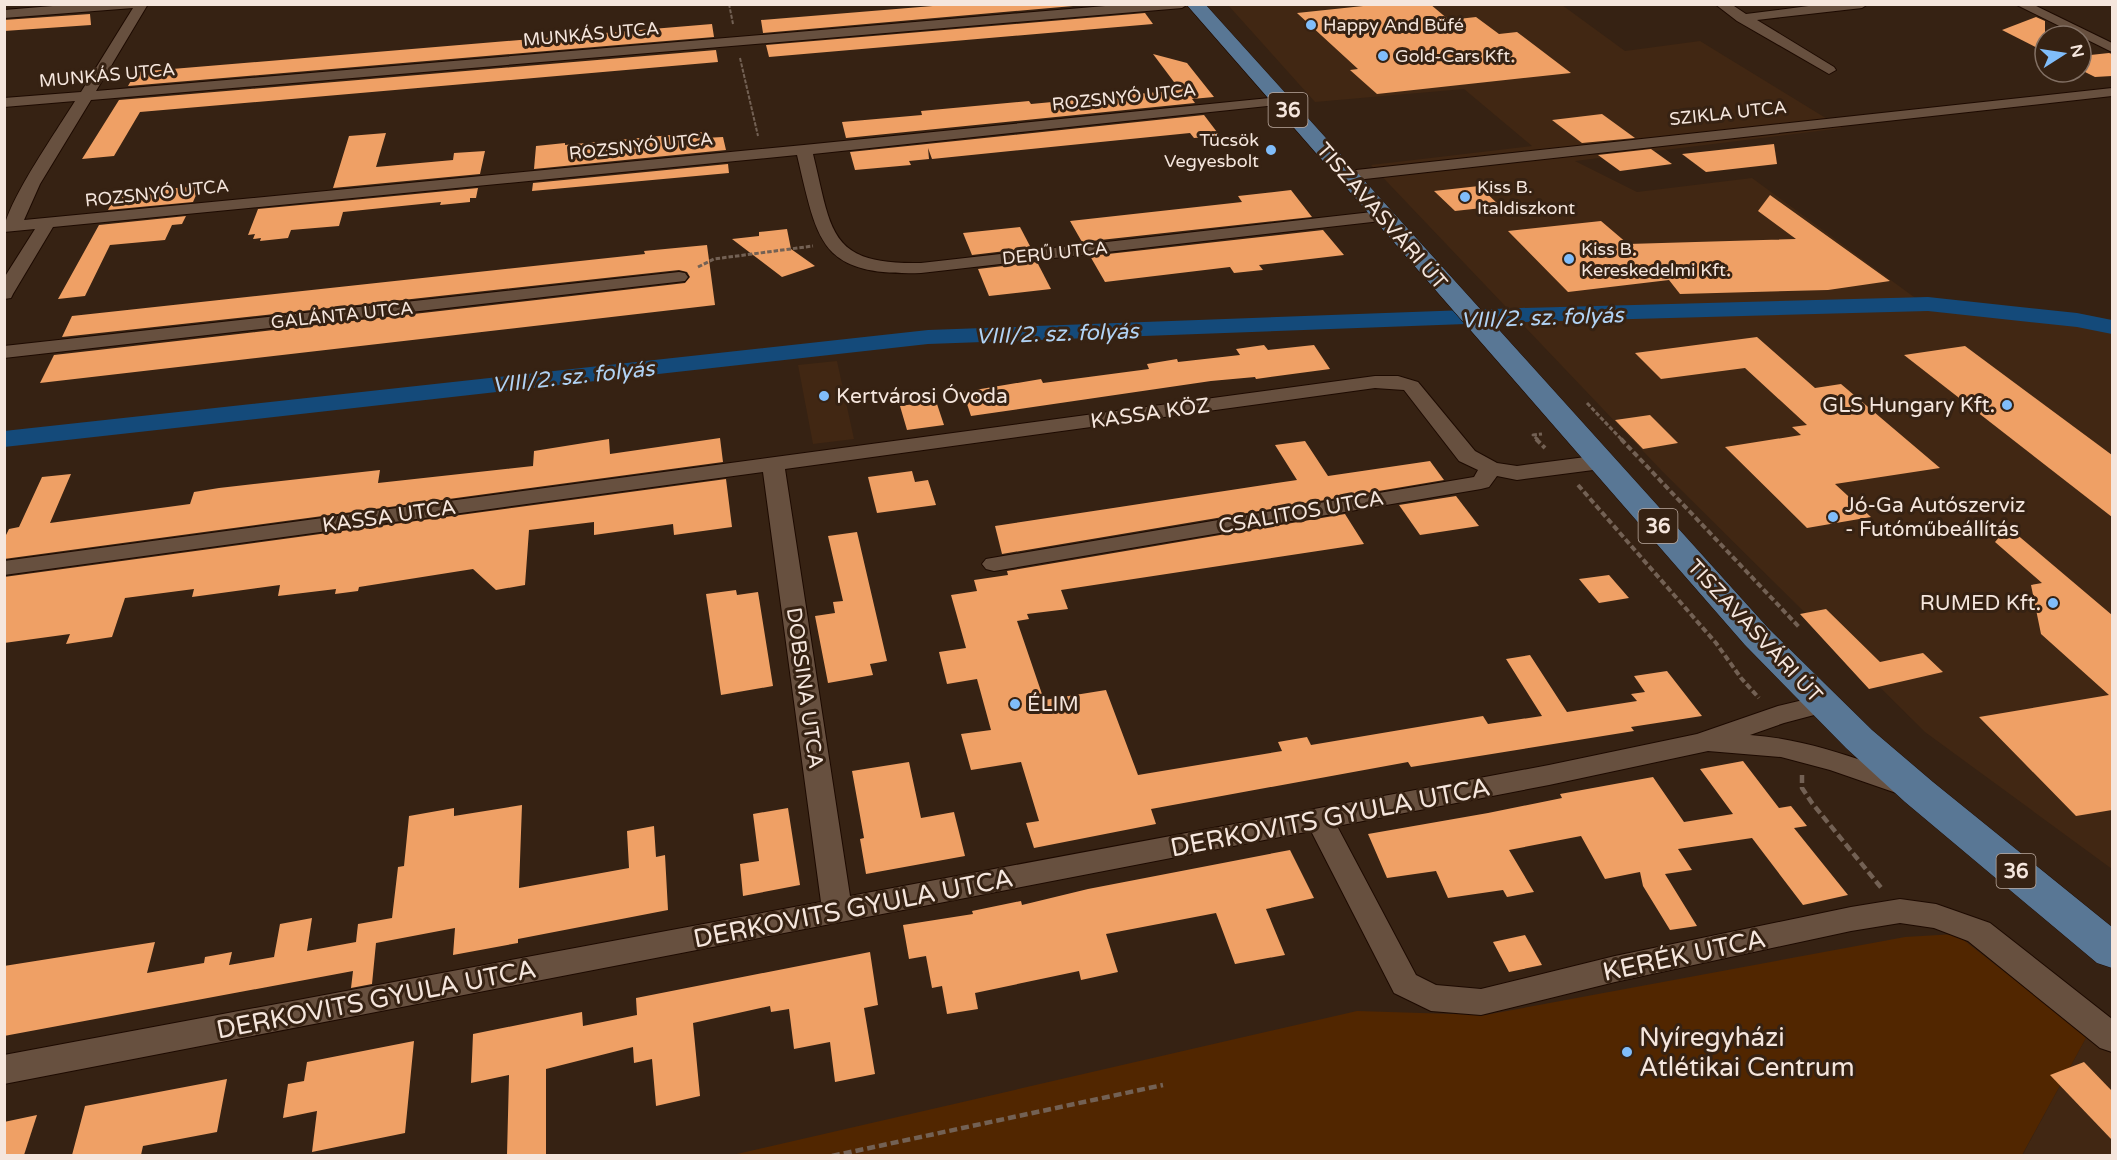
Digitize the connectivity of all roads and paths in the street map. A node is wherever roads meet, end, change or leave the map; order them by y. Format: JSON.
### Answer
{"nodes":[{"id":1,"x":136,"y":4,"type":"edge"},
{"id":2,"x":142,"y":4,"type":"edge"},
{"id":3,"x":729,"y":4,"type":"edge"},
{"id":4,"x":1182,"y":4,"type":"edge"},
{"id":5,"x":1195,"y":4,"type":"edge"},
{"id":6,"x":1721,"y":4,"type":"edge"},
{"id":7,"x":1862,"y":4,"type":"edge"},
{"id":8,"x":2020,"y":4,"type":"edge"},
{"id":9,"x":4,"y":14,"type":"edge"},
{"id":10,"x":1742,"y":18,"type":"junction"},
{"id":11,"x":737,"y":42,"type":"junction"},
{"id":12,"x":2112,"y":48,"type":"edge"},
{"id":13,"x":1829,"y":70,"type":"dead end"},
{"id":14,"x":2112,"y":92,"type":"edge"},
{"id":15,"x":87,"y":96,"type":"junction"},
{"id":16,"x":1280,"y":101,"type":"junction"},
{"id":17,"x":4,"y":103,"type":"edge"},
{"id":18,"x":804,"y":150,"type":"junction"},
{"id":19,"x":762,"y":154,"type":"junction"},
{"id":20,"x":1347,"y":176,"type":"junction"},
{"id":21,"x":1381,"y":216,"type":"junction"},
{"id":22,"x":47,"y":223,"type":"junction"},
{"id":23,"x":9,"y":226,"type":"edge"},
{"id":24,"x":832,"y":244,"type":"junction"},
{"id":25,"x":679,"y":277,"type":"joint"},
{"id":26,"x":4,"y":294,"type":"edge"},
{"id":27,"x":4,"y":352,"type":"edge"},
{"id":28,"x":1584,"y":400,"type":"dead end"},
{"id":29,"x":1608,"y":424,"type":"junction"},
{"id":30,"x":1572,"y":430,"type":"junction"},
{"id":31,"x":1601,"y":462,"type":"junction"},
{"id":32,"x":773,"y":464,"type":"junction"},
{"id":33,"x":1562,"y":467,"type":"junction"},
{"id":34,"x":1491,"y":468,"type":"junction"},
{"id":35,"x":994,"y":564,"type":"dead end"},
{"id":36,"x":4,"y":568,"type":"edge"},
{"id":37,"x":1799,"y":627,"type":"dead end"},
{"id":38,"x":1824,"y":704,"type":"junction"},
{"id":39,"x":1778,"y":716,"type":"junction"},
{"id":40,"x":1701,"y":742,"type":"junction"},
{"id":41,"x":1800,"y":753,"type":"junction"},
{"id":42,"x":1919,"y":792,"type":"junction"},
{"id":43,"x":1318,"y":820,"type":"junction"},
{"id":44,"x":1900,"y":911,"type":"junction"},
{"id":45,"x":837,"y":912,"type":"junction"},
{"id":46,"x":2112,"y":951,"type":"edge"},
{"id":47,"x":2112,"y":1038,"type":"edge"},
{"id":48,"x":4,"y":1070,"type":"edge"},
{"id":49,"x":1163,"y":1084,"type":"dead end"},
{"id":50,"x":832,"y":1155,"type":"edge"}],
"edges":[{"from":1,"to":9,"type":"street"},
{"from":2,"to":15,"type":"street"},
{"from":3,"to":11,"type":"path"},
{"from":4,"to":11,"type":"street","name":"MUNKÁS UTCA"},
{"from":5,"to":16,"type":"main road","name":"TISZAVASVÁRI ÚT","number":"36"},
{"from":6,"to":10,"type":"street"},
{"from":7,"to":10,"type":"street"},
{"from":8,"to":12,"type":"street"},
{"from":10,"to":13,"type":"street"},
{"from":11,"to":15,"type":"street","name":"MUNKÁS UTCA"},
{"from":11,"to":19,"type":"path"},
{"from":14,"to":20,"type":"street","name":"SZIKLA UTCA"},
{"from":15,"to":17,"type":"street","name":"MUNKÁS UTCA"},
{"from":15,"to":23,"type":"street"},
{"from":16,"to":18,"type":"street","name":"ROZSNYÓ UTCA"},
{"from":16,"to":20,"type":"main road","name":"TISZAVASVÁRI ÚT","number":"36"},
{"from":18,"to":19,"type":"street","name":"ROZSNYÓ UTCA"},
{"from":18,"to":24,"type":"street"},
{"from":19,"to":22,"type":"street","name":"ROZSNYÓ UTCA"},
{"from":20,"to":21,"type":"main road","name":"TISZAVASVÁRI ÚT","number":"36"},
{"from":21,"to":24,"type":"street","name":"DERŰ UTCA"},
{"from":21,"to":30,"type":"main road","name":"TISZAVASVÁRI ÚT","number":"36"},
{"from":22,"to":23,"type":"street","name":"ROZSNYÓ UTCA"},
{"from":22,"to":26,"type":"street"},
{"from":24,"to":25,"type":"path"},
{"from":25,"to":27,"type":"street","name":"GALÁNTA UTCA"},
{"from":28,"to":29,"type":"path"},
{"from":29,"to":30,"type":"path"},
{"from":29,"to":37,"type":"path"},
{"from":30,"to":31,"type":"main road","name":"TISZAVASVÁRI ÚT","number":"36"},
{"from":30,"to":33,"type":"path"},
{"from":31,"to":33,"type":"street"},
{"from":31,"to":38,"type":"main road","name":"TISZAVASVÁRI ÚT","number":"36"},
{"from":32,"to":34,"type":"street","name":"KASSA KÖZ"},
{"from":32,"to":36,"type":"street","name":"KASSA UTCA"},
{"from":32,"to":45,"type":"street","name":"DOBSINA UTCA"},
{"from":33,"to":34,"type":"street"},
{"from":33,"to":39,"type":"path"},
{"from":34,"to":35,"type":"street","name":"CSALITOS UTCA"},
{"from":38,"to":39,"type":"street","name":"DERKOVITS GYULA UTCA"},
{"from":38,"to":42,"type":"main road","name":"TISZAVASVÁRI ÚT","number":"36"},
{"from":39,"to":40,"type":"street","name":"DERKOVITS GYULA UTCA"},
{"from":40,"to":41,"type":"street","name":"DERKOVITS GYULA UTCA"},
{"from":40,"to":43,"type":"street","name":"DERKOVITS GYULA UTCA"},
{"from":41,"to":42,"type":"street","name":"DERKOVITS GYULA UTCA"},
{"from":41,"to":44,"type":"path"},
{"from":42,"to":46,"type":"main road","name":"TISZAVASVÁRI ÚT","number":"36"},
{"from":43,"to":44,"type":"street","name":"KERÉK UTCA"},
{"from":43,"to":45,"type":"street","name":"DERKOVITS GYULA UTCA"},
{"from":44,"to":47,"type":"street","name":"KERÉK UTCA"},
{"from":45,"to":48,"type":"street","name":"DERKOVITS GYULA UTCA"},
{"from":49,"to":50,"type":"path"}]}
